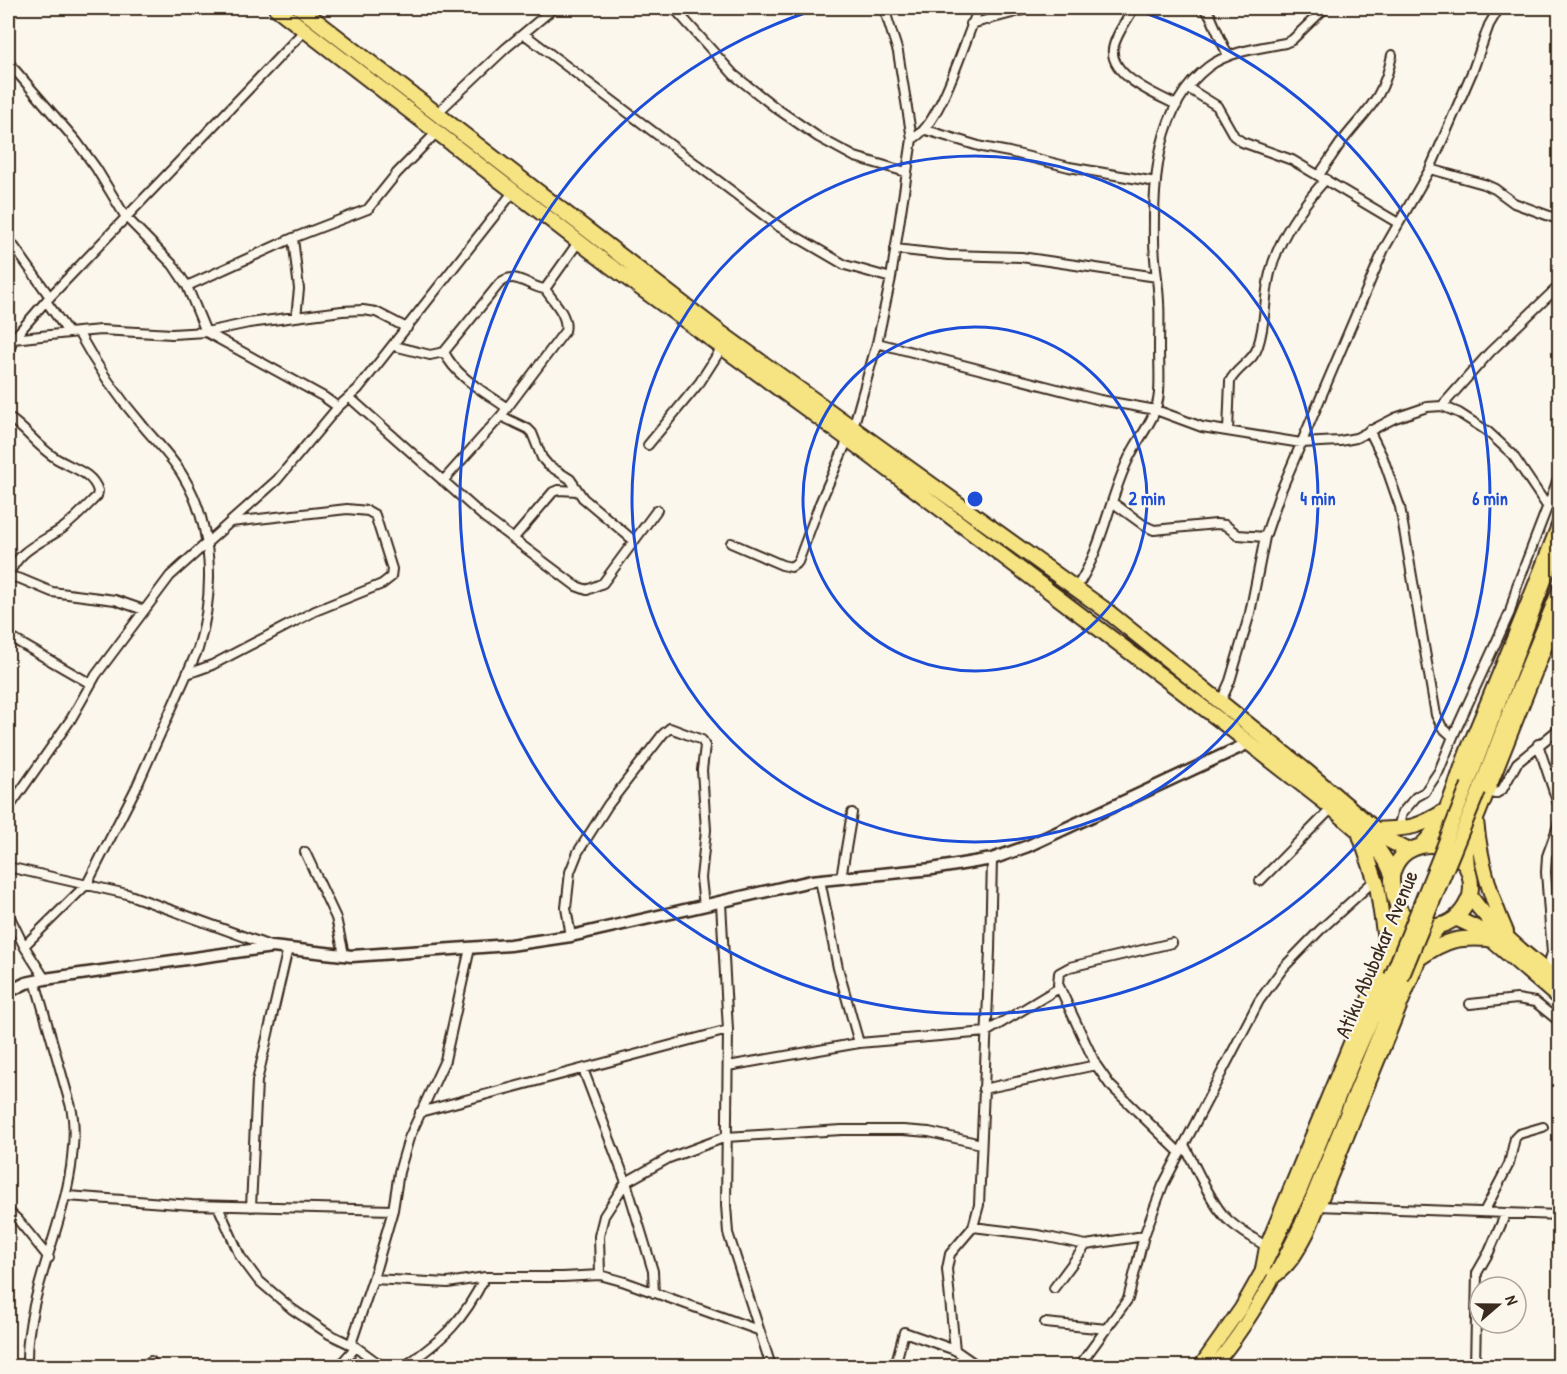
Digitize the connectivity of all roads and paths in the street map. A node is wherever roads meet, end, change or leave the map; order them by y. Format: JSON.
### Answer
{"nodes":[{"id":1,"x":276,"y":8,"type":"edge"},
{"id":2,"x":300,"y":8,"type":"edge"},
{"id":3,"x":554,"y":8,"type":"edge"},
{"id":4,"x":674,"y":8,"type":"edge"},
{"id":5,"x":884,"y":8,"type":"edge"},
{"id":6,"x":979,"y":8,"type":"edge"},
{"id":7,"x":1032,"y":8,"type":"edge"},
{"id":8,"x":1134,"y":8,"type":"edge"},
{"id":9,"x":1203,"y":8,"type":"edge"},
{"id":10,"x":1324,"y":8,"type":"edge"},
{"id":11,"x":1499,"y":8,"type":"edge"},
{"id":12,"x":971,"y":24,"type":"junction"},
{"id":13,"x":305,"y":30,"type":"junction"},
{"id":14,"x":524,"y":34,"type":"junction"},
{"id":15,"x":1392,"y":55,"type":"dead end"},
{"id":16,"x":1228,"y":56,"type":"junction"},
{"id":17,"x":8,"y":62,"type":"edge"},
{"id":18,"x":1188,"y":88,"type":"junction"},
{"id":19,"x":1177,"y":105,"type":"junction"},
{"id":20,"x":436,"y":114,"type":"junction"},
{"id":21,"x":926,"y":130,"type":"junction"},
{"id":22,"x":437,"y":132,"type":"junction"},
{"id":23,"x":912,"y":139,"type":"junction"},
{"id":24,"x":1430,"y":169,"type":"junction"},
{"id":25,"x":906,"y":172,"type":"junction"},
{"id":26,"x":1323,"y":177,"type":"junction"},
{"id":27,"x":1156,"y":182,"type":"junction"},
{"id":28,"x":514,"y":191,"type":"junction"},
{"id":29,"x":125,"y":216,"type":"junction"},
{"id":30,"x":1560,"y":220,"type":"edge"},
{"id":31,"x":1398,"y":223,"type":"junction"},
{"id":32,"x":8,"y":238,"type":"edge"},
{"id":33,"x":293,"y":238,"type":"junction"},
{"id":34,"x":579,"y":241,"type":"junction"},
{"id":35,"x":895,"y":249,"type":"junction"},
{"id":36,"x":1157,"y":277,"type":"junction"},
{"id":37,"x":891,"y":278,"type":"junction"},
{"id":38,"x":1560,"y":285,"type":"edge"},
{"id":39,"x":187,"y":286,"type":"junction"},
{"id":40,"x":545,"y":289,"type":"junction"},
{"id":41,"x":48,"y":299,"type":"junction"},
{"id":42,"x":296,"y":316,"type":"junction"},
{"id":43,"x":407,"y":328,"type":"junction"},
{"id":44,"x":68,"y":332,"type":"junction"},
{"id":45,"x":78,"y":332,"type":"junction"},
{"id":46,"x":206,"y":332,"type":"junction"},
{"id":47,"x":10,"y":336,"type":"edge"},
{"id":48,"x":725,"y":343,"type":"junction"},
{"id":49,"x":878,"y":343,"type":"junction"},
{"id":50,"x":394,"y":346,"type":"junction"},
{"id":51,"x":444,"y":352,"type":"junction"},
{"id":52,"x":8,"y":353,"type":"edge"},
{"id":53,"x":349,"y":397,"type":"junction"},
{"id":54,"x":1442,"y":406,"type":"junction"},
{"id":55,"x":338,"y":407,"type":"junction"},
{"id":56,"x":507,"y":408,"type":"junction"},
{"id":57,"x":1156,"y":410,"type":"junction"},
{"id":58,"x":501,"y":416,"type":"junction"},
{"id":59,"x":8,"y":417,"type":"edge"},
{"id":60,"x":1369,"y":430,"type":"junction"},
{"id":61,"x":1228,"y":431,"type":"junction"},
{"id":62,"x":851,"y":433,"type":"junction"},
{"id":63,"x":1301,"y":443,"type":"junction"},
{"id":64,"x":648,"y":445,"type":"dead end"},
{"id":65,"x":1560,"y":474,"type":"edge"},
{"id":66,"x":443,"y":481,"type":"junction"},
{"id":67,"x":578,"y":491,"type":"junction"},
{"id":68,"x":1112,"y":502,"type":"junction"},
{"id":69,"x":1548,"y":506,"type":"junction"},
{"id":70,"x":657,"y":510,"type":"dead end"},
{"id":71,"x":230,"y":522,"type":"junction"},
{"id":72,"x":1560,"y":523,"type":"edge"},
{"id":73,"x":1265,"y":537,"type":"junction"},
{"id":74,"x":514,"y":538,"type":"junction"},
{"id":75,"x":633,"y":540,"type":"junction"},
{"id":76,"x":1560,"y":542,"type":"edge"},
{"id":77,"x":206,"y":543,"type":"junction"},
{"id":78,"x":731,"y":543,"type":"dead end"},
{"id":79,"x":1076,"y":588,"type":"junction"},
{"id":80,"x":1560,"y":588,"type":"edge"},
{"id":81,"x":1560,"y":608,"type":"edge"},
{"id":82,"x":144,"y":610,"type":"junction"},
{"id":83,"x":8,"y":636,"type":"edge"},
{"id":84,"x":187,"y":674,"type":"junction"},
{"id":85,"x":91,"y":684,"type":"junction"},
{"id":86,"x":1221,"y":701,"type":"junction"},
{"id":87,"x":1560,"y":728,"type":"edge"},
{"id":88,"x":1453,"y":737,"type":"junction"},
{"id":89,"x":1249,"y":743,"type":"junction"},
{"id":90,"x":1538,"y":744,"type":"junction"},
{"id":91,"x":1478,"y":789,"type":"junction"},
{"id":92,"x":1332,"y":808,"type":"junction"},
{"id":93,"x":8,"y":809,"type":"edge"},
{"id":94,"x":1446,"y":810,"type":"junction"},
{"id":95,"x":1560,"y":810,"type":"edge"},
{"id":96,"x":852,"y":813,"type":"dead end"},
{"id":97,"x":1476,"y":819,"type":"junction"},
{"id":98,"x":1560,"y":820,"type":"edge"},
{"id":99,"x":1398,"y":829,"type":"junction"},
{"id":100,"x":1376,"y":830,"type":"junction"},
{"id":101,"x":1360,"y":832,"type":"junction"},
{"id":102,"x":1415,"y":848,"type":"junction"},
{"id":103,"x":305,"y":852,"type":"dead end"},
{"id":104,"x":992,"y":859,"type":"junction"},
{"id":105,"x":8,"y":867,"type":"edge"},
{"id":106,"x":1468,"y":870,"type":"junction"},
{"id":107,"x":1392,"y":874,"type":"junction"},
{"id":108,"x":841,"y":878,"type":"junction"},
{"id":109,"x":1376,"y":879,"type":"junction"},
{"id":110,"x":820,"y":880,"type":"junction"},
{"id":111,"x":1260,"y":881,"type":"dead end"},
{"id":112,"x":87,"y":884,"type":"junction"},
{"id":113,"x":1470,"y":896,"type":"junction"},
{"id":114,"x":721,"y":903,"type":"junction"},
{"id":115,"x":704,"y":906,"type":"junction"},
{"id":116,"x":1397,"y":908,"type":"junction"},
{"id":117,"x":8,"y":913,"type":"edge"},
{"id":118,"x":1455,"y":918,"type":"junction"},
{"id":119,"x":1440,"y":925,"type":"junction"},
{"id":120,"x":571,"y":936,"type":"junction"},
{"id":121,"x":1489,"y":939,"type":"junction"},
{"id":122,"x":1509,"y":940,"type":"junction"},
{"id":123,"x":1172,"y":943,"type":"dead end"},
{"id":124,"x":24,"y":946,"type":"junction"},
{"id":125,"x":272,"y":947,"type":"junction"},
{"id":126,"x":288,"y":948,"type":"junction"},
{"id":127,"x":470,"y":948,"type":"junction"},
{"id":128,"x":1552,"y":953,"type":"junction"},
{"id":129,"x":344,"y":954,"type":"junction"},
{"id":130,"x":1387,"y":956,"type":"junction"},
{"id":131,"x":1420,"y":958,"type":"junction"},
{"id":132,"x":1560,"y":960,"type":"edge"},
{"id":133,"x":1546,"y":971,"type":"junction"},
{"id":134,"x":40,"y":980,"type":"junction"},
{"id":135,"x":1554,"y":985,"type":"edge"},
{"id":136,"x":1059,"y":988,"type":"junction"},
{"id":137,"x":8,"y":992,"type":"edge"},
{"id":138,"x":1560,"y":999,"type":"edge"},
{"id":139,"x":1535,"y":1002,"type":"junction"},
{"id":140,"x":1470,"y":1004,"type":"dead end"},
{"id":141,"x":1560,"y":1022,"type":"edge"},
{"id":142,"x":728,"y":1030,"type":"junction"},
{"id":143,"x":986,"y":1032,"type":"junction"},
{"id":144,"x":859,"y":1043,"type":"junction"},
{"id":145,"x":1096,"y":1065,"type":"junction"},
{"id":146,"x":728,"y":1066,"type":"junction"},
{"id":147,"x":583,"y":1069,"type":"junction"},
{"id":148,"x":983,"y":1089,"type":"junction"},
{"id":149,"x":420,"y":1112,"type":"junction"},
{"id":150,"x":1543,"y":1127,"type":"dead end"},
{"id":151,"x":726,"y":1137,"type":"junction"},
{"id":152,"x":981,"y":1144,"type":"junction"},
{"id":153,"x":1181,"y":1149,"type":"junction"},
{"id":154,"x":626,"y":1182,"type":"junction"},
{"id":155,"x":67,"y":1196,"type":"junction"},
{"id":156,"x":218,"y":1206,"type":"junction"},
{"id":157,"x":1318,"y":1206,"type":"junction"},
{"id":158,"x":252,"y":1207,"type":"junction"},
{"id":159,"x":393,"y":1210,"type":"junction"},
{"id":160,"x":8,"y":1211,"type":"edge"},
{"id":161,"x":1484,"y":1212,"type":"junction"},
{"id":162,"x":1506,"y":1213,"type":"junction"},
{"id":163,"x":1560,"y":1215,"type":"edge"},
{"id":164,"x":974,"y":1227,"type":"junction"},
{"id":165,"x":1144,"y":1236,"type":"junction"},
{"id":166,"x":1086,"y":1245,"type":"junction"},
{"id":167,"x":1267,"y":1247,"type":"junction"},
{"id":168,"x":49,"y":1258,"type":"junction"},
{"id":169,"x":1269,"y":1272,"type":"junction"},
{"id":170,"x":600,"y":1275,"type":"junction"},
{"id":171,"x":486,"y":1277,"type":"junction"},
{"id":172,"x":373,"y":1279,"type":"junction"},
{"id":173,"x":1054,"y":1288,"type":"dead end"},
{"id":174,"x":654,"y":1293,"type":"junction"},
{"id":175,"x":1046,"y":1323,"type":"dead end"},
{"id":176,"x":1107,"y":1329,"type":"junction"},
{"id":177,"x":758,"y":1330,"type":"junction"},
{"id":178,"x":354,"y":1346,"type":"junction"},
{"id":179,"x":955,"y":1350,"type":"junction"},
{"id":180,"x":151,"y":1361,"type":"dead end"},
{"id":181,"x":27,"y":1366,"type":"edge"},
{"id":182,"x":142,"y":1366,"type":"edge"},
{"id":183,"x":339,"y":1366,"type":"edge"},
{"id":184,"x":382,"y":1366,"type":"edge"},
{"id":185,"x":405,"y":1366,"type":"edge"},
{"id":186,"x":771,"y":1366,"type":"edge"},
{"id":187,"x":895,"y":1366,"type":"edge"},
{"id":188,"x":978,"y":1366,"type":"edge"},
{"id":189,"x":1079,"y":1366,"type":"edge"},
{"id":190,"x":1200,"y":1366,"type":"edge"},
{"id":191,"x":1215,"y":1366,"type":"edge"},
{"id":192,"x":1474,"y":1366,"type":"edge"},
{"id":193,"x":1501,"y":1366,"type":"edge"}],
"edges":[{"from":1,"to":13,"type":"highway"},
{"from":2,"to":20,"type":"highway"},
{"from":3,"to":14,"type":"street"},
{"from":4,"to":25,"type":"street"},
{"from":5,"to":23,"type":"street"},
{"from":6,"to":12,"type":"street"},
{"from":7,"to":12,"type":"street"},
{"from":8,"to":19,"type":"street"},
{"from":9,"to":16,"type":"street"},
{"from":10,"to":16,"type":"street"},
{"from":11,"to":24,"type":"street"},
{"from":12,"to":21,"type":"street"},
{"from":13,"to":22,"type":"highway"},
{"from":13,"to":29,"type":"street"},
{"from":14,"to":20,"type":"street"},
{"from":14,"to":37,"type":"street"},
{"from":15,"to":26,"type":"street"},
{"from":16,"to":18,"type":"street"},
{"from":17,"to":29,"type":"street"},
{"from":18,"to":19,"type":"street"},
{"from":18,"to":26,"type":"street"},
{"from":19,"to":27,"type":"street"},
{"from":20,"to":48,"type":"highway"},
{"from":21,"to":23,"type":"street"},
{"from":21,"to":27,"type":"street"},
{"from":22,"to":28,"type":"highway"},
{"from":22,"to":33,"type":"street"},
{"from":23,"to":25,"type":"street"},
{"from":24,"to":30,"type":"street"},
{"from":24,"to":31,"type":"street"},
{"from":25,"to":35,"type":"street"},
{"from":26,"to":31,"type":"street"},
{"from":26,"to":61,"type":"street"},
{"from":27,"to":36,"type":"street"},
{"from":28,"to":34,"type":"highway"},
{"from":28,"to":43,"type":"street"},
{"from":29,"to":39,"type":"street"},
{"from":29,"to":41,"type":"street"},
{"from":31,"to":63,"type":"street"},
{"from":32,"to":41,"type":"street"},
{"from":33,"to":39,"type":"street"},
{"from":33,"to":42,"type":"street"},
{"from":34,"to":40,"type":"street"},
{"from":34,"to":48,"type":"highway"},
{"from":35,"to":36,"type":"street"},
{"from":35,"to":37,"type":"street"},
{"from":36,"to":57,"type":"street"},
{"from":37,"to":49,"type":"street"},
{"from":38,"to":54,"type":"street"},
{"from":39,"to":46,"type":"street"},
{"from":40,"to":51,"type":"street"},
{"from":40,"to":56,"type":"street"},
{"from":41,"to":44,"type":"street"},
{"from":41,"to":47,"type":"street"},
{"from":42,"to":43,"type":"street"},
{"from":42,"to":46,"type":"street"},
{"from":43,"to":50,"type":"street"},
{"from":44,"to":45,"type":"street"},
{"from":44,"to":47,"type":"street"},
{"from":45,"to":46,"type":"street"},
{"from":45,"to":77,"type":"street"},
{"from":46,"to":55,"type":"street"},
{"from":47,"to":52,"type":"street"},
{"from":48,"to":62,"type":"highway"},
{"from":48,"to":64,"type":"street"},
{"from":49,"to":57,"type":"street"},
{"from":49,"to":62,"type":"street"},
{"from":50,"to":51,"type":"street"},
{"from":50,"to":53,"type":"street"},
{"from":51,"to":56,"type":"street"},
{"from":53,"to":55,"type":"street"},
{"from":53,"to":66,"type":"street"},
{"from":54,"to":60,"type":"street"},
{"from":54,"to":69,"type":"street"},
{"from":55,"to":71,"type":"street"},
{"from":56,"to":58,"type":"street"},
{"from":57,"to":61,"type":"street"},
{"from":57,"to":68,"type":"street"},
{"from":58,"to":66,"type":"street"},
{"from":58,"to":67,"type":"street"},
{"from":59,"to":82,"type":"street"},
{"from":60,"to":63,"type":"street"},
{"from":60,"to":88,"type":"street"},
{"from":61,"to":63,"type":"street"},
{"from":62,"to":78,"type":"street"},
{"from":62,"to":79,"type":"highway"},
{"from":62,"to":89,"type":"highway"},
{"from":63,"to":73,"type":"street"},
{"from":65,"to":69,"type":"street"},
{"from":66,"to":74,"type":"street"},
{"from":67,"to":74,"type":"street"},
{"from":67,"to":75,"type":"street"},
{"from":68,"to":73,"type":"street"},
{"from":68,"to":79,"type":"street"},
{"from":69,"to":88,"type":"street"},
{"from":70,"to":75,"type":"street"},
{"from":71,"to":77,"type":"street"},
{"from":71,"to":84,"type":"street"},
{"from":72,"to":94,"type":"highway"},
{"from":73,"to":86,"type":"street"},
{"from":74,"to":75,"type":"street"},
{"from":76,"to":91,"type":"main road","name":"Atiku Abubakar Avenue"},
{"from":77,"to":82,"type":"street"},
{"from":77,"to":84,"type":"street"},
{"from":79,"to":86,"type":"highway"},
{"from":80,"to":91,"type":"main road","name":"Atiku Abubakar Avenue"},
{"from":81,"to":91,"type":"highway"},
{"from":82,"to":85,"type":"street"},
{"from":83,"to":85,"type":"street"},
{"from":84,"to":112,"type":"street"},
{"from":85,"to":93,"type":"street"},
{"from":86,"to":100,"type":"highway"},
{"from":87,"to":90,"type":"street"},
{"from":88,"to":99,"type":"street"},
{"from":89,"to":92,"type":"highway"},
{"from":89,"to":104,"type":"street"},
{"from":90,"to":91,"type":"street"},
{"from":90,"to":95,"type":"street"},
{"from":91,"to":97,"type":"highway"},
{"from":91,"to":169,"type":"main road","name":"Atiku Abubakar Avenue","bridge":true},
{"from":92,"to":101,"type":"highway"},
{"from":92,"to":111,"type":"street"},
{"from":94,"to":99,"type":"highway"},
{"from":94,"to":102,"type":"highway"},
{"from":96,"to":108,"type":"street"},
{"from":97,"to":106,"type":"highway"},
{"from":97,"to":122,"type":"highway"},
{"from":98,"to":128,"type":"street"},
{"from":99,"to":100,"type":"highway"},
{"from":100,"to":102,"type":"highway"},
{"from":101,"to":107,"type":"highway"},
{"from":101,"to":109,"type":"highway"},
{"from":102,"to":106,"type":"highway"},
{"from":102,"to":107,"type":"highway"},
{"from":103,"to":129,"type":"street"},
{"from":104,"to":108,"type":"street"},
{"from":104,"to":143,"type":"street"},
{"from":105,"to":112,"type":"street"},
{"from":106,"to":113,"type":"highway"},
{"from":107,"to":116,"type":"highway"},
{"from":108,"to":110,"type":"street"},
{"from":109,"to":130,"type":"highway"},
{"from":109,"to":153,"type":"street"},
{"from":110,"to":114,"type":"street"},
{"from":110,"to":144,"type":"street"},
{"from":112,"to":124,"type":"street"},
{"from":112,"to":125,"type":"street"},
{"from":113,"to":118,"type":"highway"},
{"from":113,"to":122,"type":"highway"},
{"from":114,"to":115,"type":"street"},
{"from":114,"to":142,"type":"street"},
{"from":115,"to":120,"type":"street"},
{"from":115,"to":120,"type":"street"},
{"from":116,"to":119,"type":"highway"},
{"from":116,"to":130,"type":"highway"},
{"from":117,"to":124,"type":"street"},
{"from":118,"to":119,"type":"highway"},
{"from":118,"to":121,"type":"highway"},
{"from":119,"to":131,"type":"highway"},
{"from":120,"to":127,"type":"street"},
{"from":121,"to":131,"type":"highway"},
{"from":121,"to":135,"type":"highway"},
{"from":122,"to":133,"type":"highway"},
{"from":123,"to":136,"type":"street"},
{"from":124,"to":134,"type":"street"},
{"from":125,"to":126,"type":"street"},
{"from":125,"to":134,"type":"street"},
{"from":126,"to":129,"type":"street"},
{"from":126,"to":158,"type":"street"},
{"from":127,"to":129,"type":"street"},
{"from":127,"to":149,"type":"street"},
{"from":128,"to":132,"type":"street"},
{"from":128,"to":133,"type":"street"},
{"from":130,"to":167,"type":"highway"},
{"from":131,"to":157,"type":"highway"},
{"from":133,"to":135,"type":"highway"},
{"from":134,"to":137,"type":"street"},
{"from":134,"to":155,"type":"street"},
{"from":135,"to":138,"type":"highway"},
{"from":135,"to":139,"type":"street"},
{"from":136,"to":143,"type":"street"},
{"from":136,"to":145,"type":"street"},
{"from":139,"to":140,"type":"street"},
{"from":139,"to":141,"type":"street"},
{"from":142,"to":146,"type":"street"},
{"from":142,"to":147,"type":"street"},
{"from":143,"to":144,"type":"street"},
{"from":143,"to":148,"type":"street"},
{"from":144,"to":146,"type":"street"},
{"from":145,"to":148,"type":"street"},
{"from":145,"to":153,"type":"street"},
{"from":146,"to":151,"type":"street"},
{"from":147,"to":149,"type":"street"},
{"from":147,"to":154,"type":"street"},
{"from":148,"to":152,"type":"street"},
{"from":149,"to":159,"type":"street"},
{"from":150,"to":161,"type":"street"},
{"from":151,"to":152,"type":"street"},
{"from":151,"to":154,"type":"street"},
{"from":151,"to":177,"type":"street"},
{"from":152,"to":164,"type":"street"},
{"from":153,"to":165,"type":"street"},
{"from":153,"to":167,"type":"street"},
{"from":154,"to":170,"type":"street"},
{"from":154,"to":174,"type":"street"},
{"from":155,"to":156,"type":"street"},
{"from":155,"to":168,"type":"street"},
{"from":156,"to":158,"type":"street"},
{"from":156,"to":178,"type":"street"},
{"from":157,"to":161,"type":"street"},
{"from":157,"to":169,"type":"highway"},
{"from":158,"to":159,"type":"street"},
{"from":159,"to":172,"type":"street"},
{"from":160,"to":168,"type":"street"},
{"from":161,"to":162,"type":"street"},
{"from":162,"to":163,"type":"street"},
{"from":162,"to":192,"type":"street"},
{"from":164,"to":166,"type":"street"},
{"from":164,"to":179,"type":"street"},
{"from":165,"to":166,"type":"street"},
{"from":165,"to":176,"type":"street"},
{"from":166,"to":173,"type":"street"},
{"from":167,"to":169,"type":"highway"},
{"from":168,"to":181,"type":"street"},
{"from":169,"to":190,"type":"main road","name":"Atiku Abubakar Avenue"},
{"from":169,"to":191,"type":"main road","name":"Atiku Abubakar Avenue"},
{"from":170,"to":171,"type":"street"},
{"from":170,"to":174,"type":"street"},
{"from":171,"to":172,"type":"street"},
{"from":171,"to":185,"type":"street"},
{"from":172,"to":178,"type":"street"},
{"from":174,"to":177,"type":"street"},
{"from":175,"to":176,"type":"street"},
{"from":176,"to":189,"type":"street"},
{"from":177,"to":186,"type":"street"},
{"from":178,"to":183,"type":"street"},
{"from":178,"to":184,"type":"street"},
{"from":179,"to":187,"type":"street"},
{"from":179,"to":188,"type":"street"},
{"from":180,"to":182,"type":"street"},
{"from":192,"to":193,"type":"street"}]}
